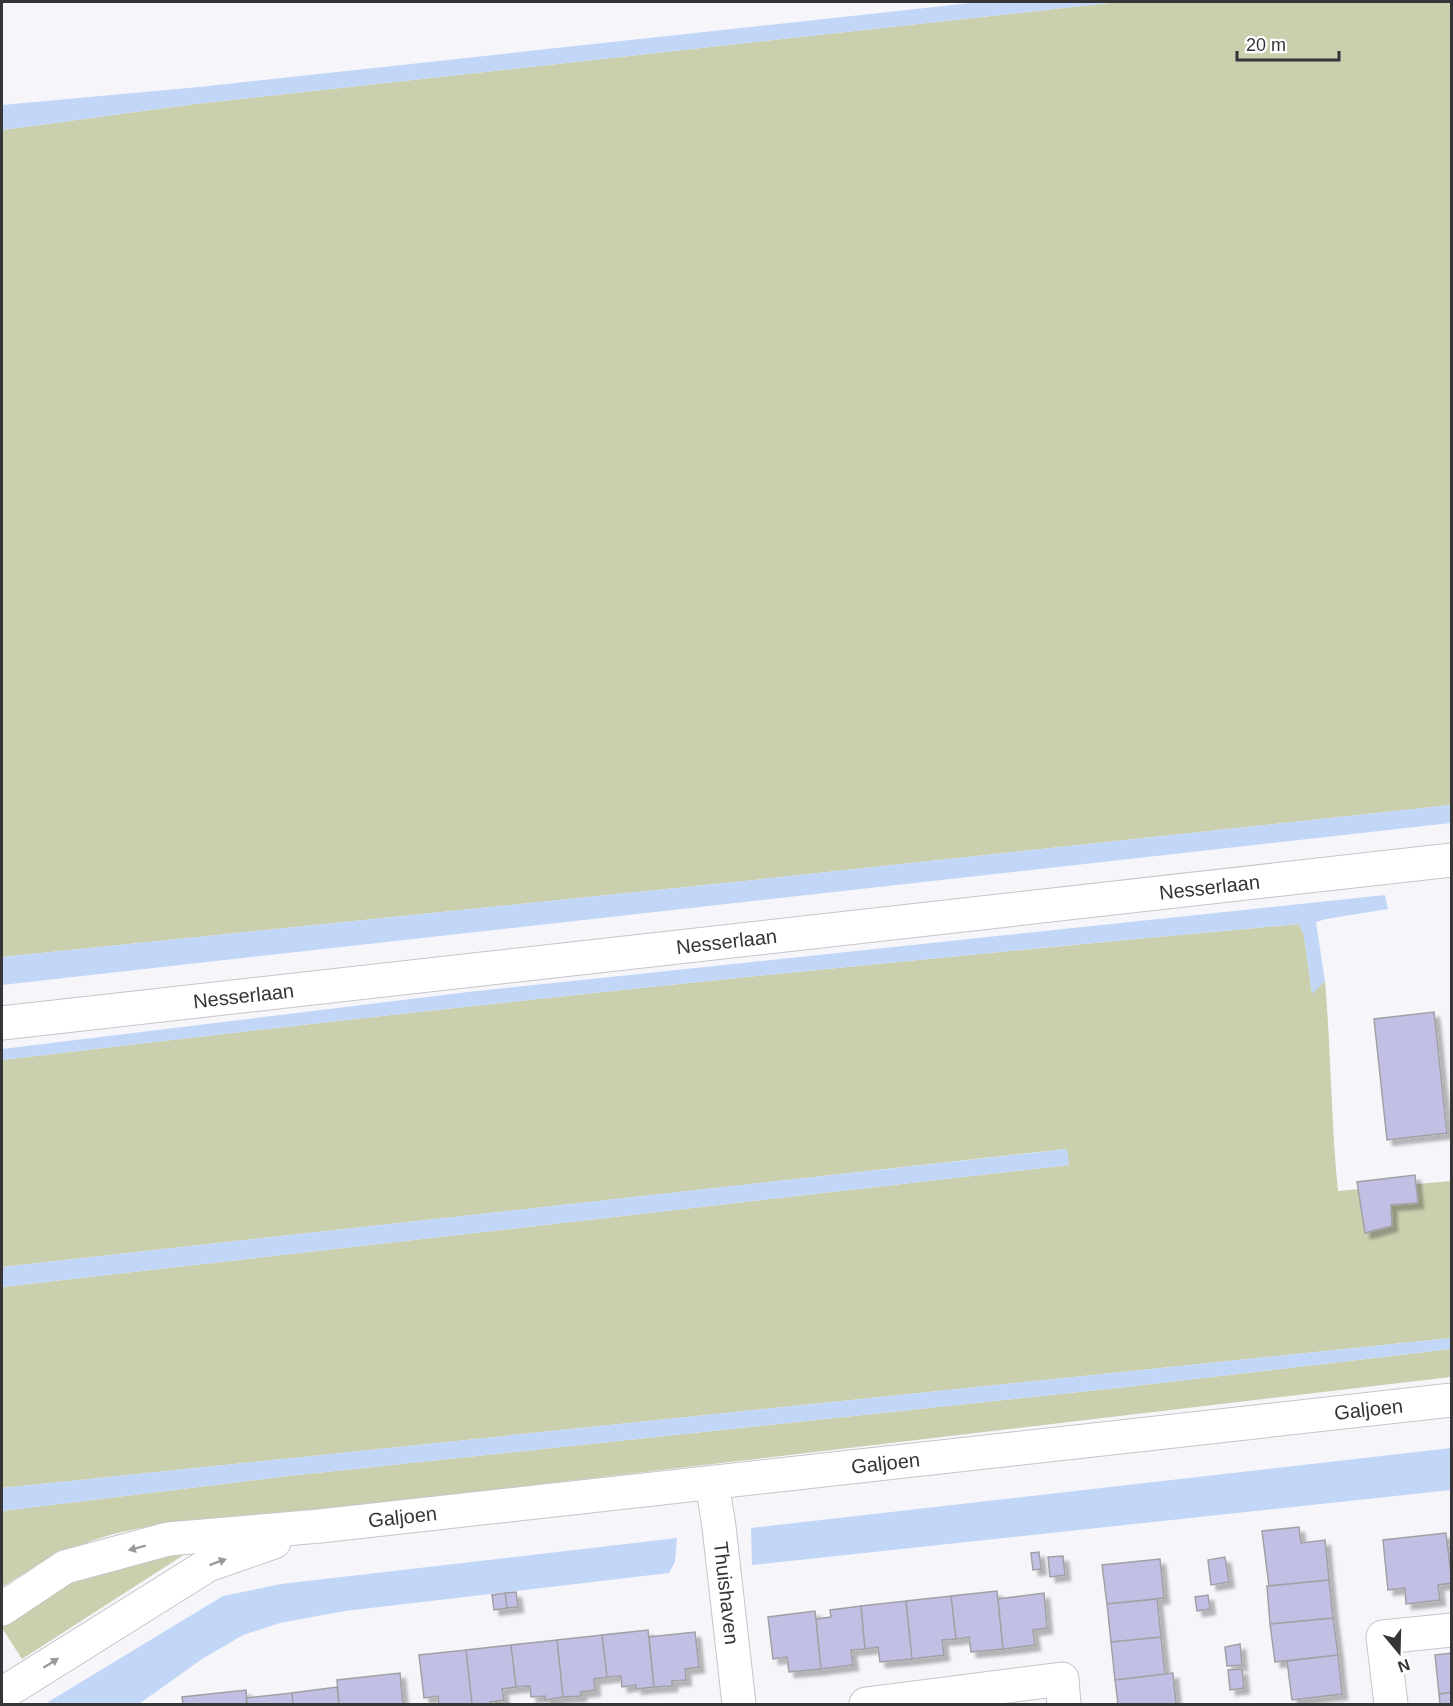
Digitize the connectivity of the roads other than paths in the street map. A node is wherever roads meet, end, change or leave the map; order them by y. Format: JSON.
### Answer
{"nodes":[{"id":1,"x":1452,"y":860,"type":"edge"},
{"id":2,"x":2,"y":1023,"type":"edge"},
{"id":3,"x":1452,"y":1400,"type":"edge"},
{"id":4,"x":712,"y":1482,"type":"junction"},
{"id":5,"x":320,"y":1526,"type":"junction"},
{"id":6,"x":2,"y":1609,"type":"edge"},
{"id":7,"x":1452,"y":1630,"type":"edge"},
{"id":8,"x":2,"y":1694,"type":"edge"},
{"id":9,"x":739,"y":1704,"type":"edge"},
{"id":10,"x":866,"y":1704,"type":"edge"},
{"id":11,"x":1064,"y":1704,"type":"edge"},
{"id":12,"x":1391,"y":1704,"type":"edge"}],
"edges":[{"from":1,"to":2,"type":"street","name":"Nesserlaan"},
{"from":3,"to":4,"type":"street","name":"Galjoen"},
{"from":4,"to":5,"type":"street","name":"Galjoen"},
{"from":4,"to":9,"type":"street","name":"Thuishaven"},
{"from":5,"to":6,"type":"street","name":"Galjoen","one_way":true},
{"from":8,"to":5,"type":"street","name":"Galjoen","one_way":true},
{"from":7,"to":12,"type":"street"},
{"from":10,"to":11,"type":"street"}]}
